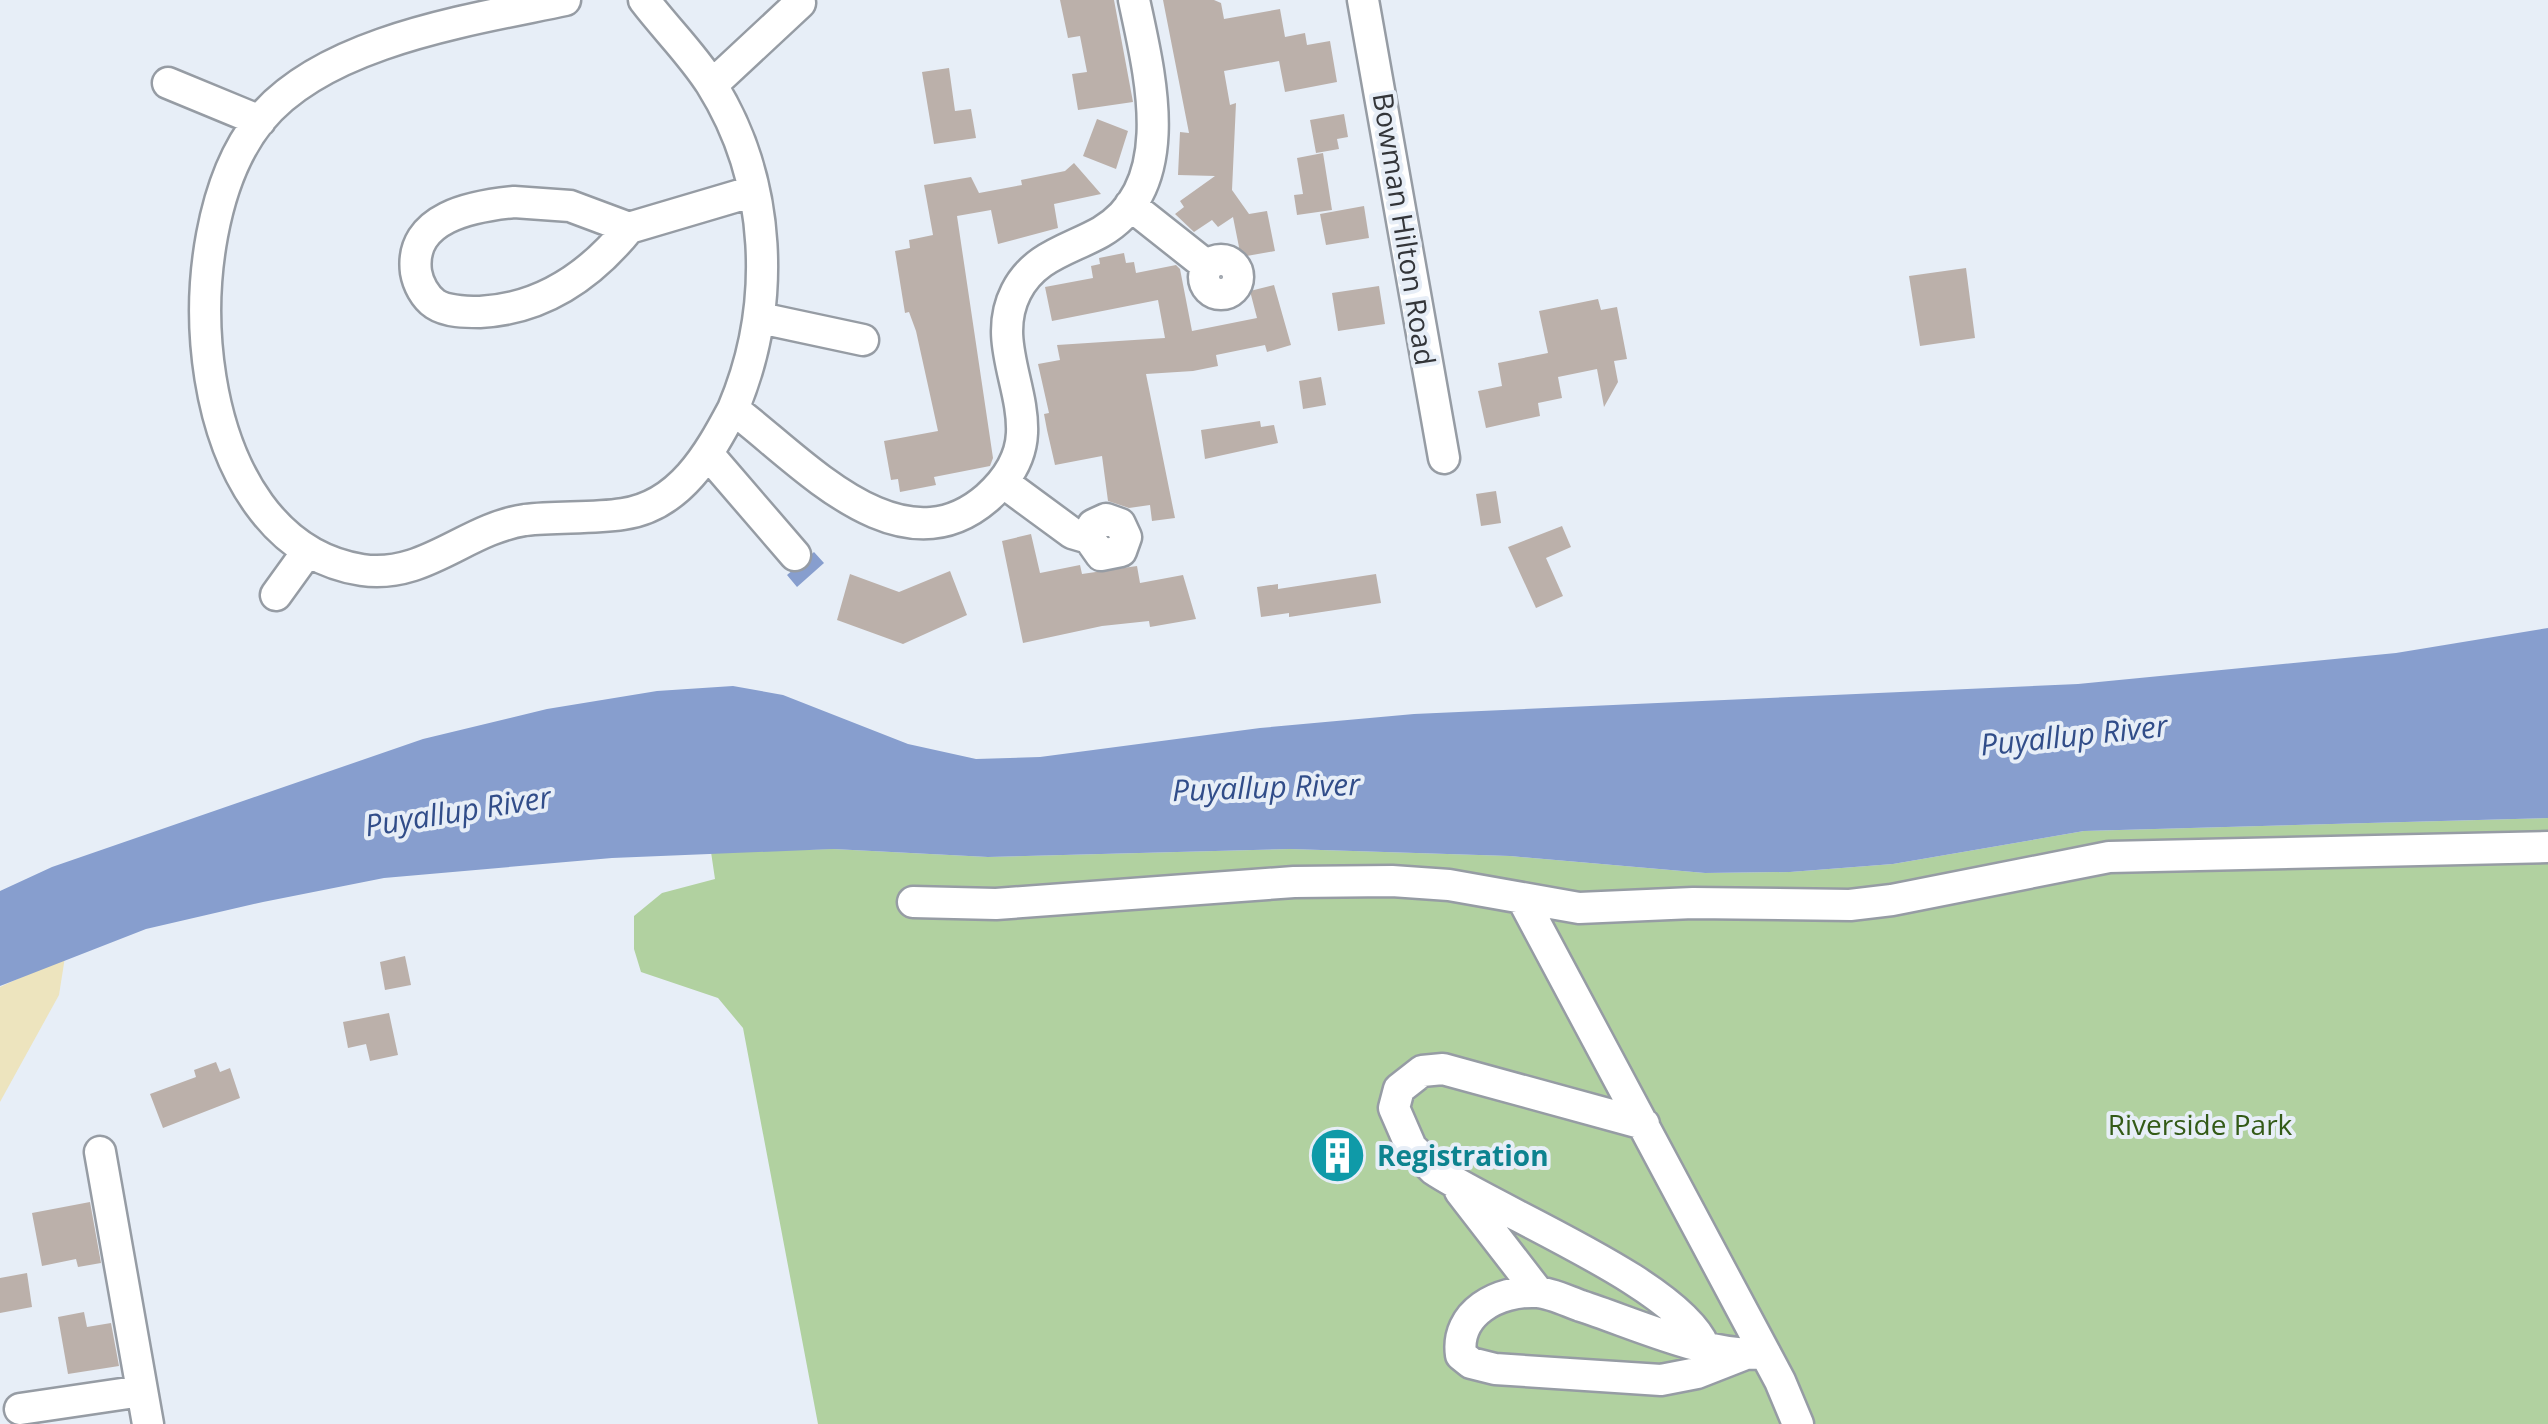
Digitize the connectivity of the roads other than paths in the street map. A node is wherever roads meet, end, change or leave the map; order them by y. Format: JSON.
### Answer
{"nodes":[{"id":1,"x":565,"y":0,"type":"edge"},
{"id":2,"x":644,"y":0,"type":"edge"},
{"id":3,"x":1134,"y":0,"type":"edge"},
{"id":4,"x":1363,"y":0,"type":"edge"},
{"id":5,"x":800,"y":3,"type":"dead end"},
{"id":6,"x":168,"y":83,"type":"dead end"},
{"id":7,"x":712,"y":85,"type":"junction"},
{"id":8,"x":260,"y":120,"type":"junction"},
{"id":9,"x":754,"y":190,"type":"junction"},
{"id":10,"x":1130,"y":205,"type":"junction"},
{"id":11,"x":629,"y":228,"type":"junction"},
{"id":12,"x":1207,"y":266,"type":"dead end"},
{"id":13,"x":760,"y":318,"type":"junction"},
{"id":14,"x":863,"y":340,"type":"dead end"},
{"id":15,"x":733,"y":408,"type":"junction"},
{"id":16,"x":708,"y":454,"type":"junction"},
{"id":17,"x":1444,"y":458,"type":"dead end"},
{"id":18,"x":1004,"y":484,"type":"junction"},
{"id":19,"x":1088,"y":538,"type":"dead end"},
{"id":20,"x":307,"y":552,"type":"junction"},
{"id":21,"x":795,"y":555,"type":"dead end"},
{"id":22,"x":276,"y":595,"type":"dead end"},
{"id":23,"x":2548,"y":847,"type":"edge"},
{"id":24,"x":1523,"y":900,"type":"junction"},
{"id":25,"x":913,"y":902,"type":"dead end"},
{"id":26,"x":1644,"y":1124,"type":"junction"},
{"id":27,"x":100,"y":1152,"type":"dead end"},
{"id":28,"x":1456,"y":1184,"type":"junction"},
{"id":29,"x":1538,"y":1292,"type":"junction"},
{"id":30,"x":1704,"y":1346,"type":"junction"},
{"id":31,"x":1754,"y":1354,"type":"junction"},
{"id":32,"x":142,"y":1391,"type":"junction"},
{"id":33,"x":20,"y":1409,"type":"dead end"},
{"id":34,"x":148,"y":1424,"type":"edge"},
{"id":35,"x":1798,"y":1424,"type":"edge"}],
"edges":[{"from":1,"to":8,"type":"street"},
{"from":2,"to":7,"type":"street"},
{"from":3,"to":10,"type":"street"},
{"from":4,"to":17,"type":"street","name":"Bowman Hilton Road"},
{"from":5,"to":7,"type":"street"},
{"from":6,"to":8,"type":"street"},
{"from":7,"to":9,"type":"street"},
{"from":8,"to":20,"type":"street"},
{"from":9,"to":11,"type":"street"},
{"from":9,"to":13,"type":"street"},
{"from":10,"to":12,"type":"street"},
{"from":10,"to":18,"type":"street"},
{"from":11,"to":11,"type":"street"},
{"from":13,"to":14,"type":"street"},
{"from":13,"to":15,"type":"street"},
{"from":15,"to":16,"type":"street"},
{"from":15,"to":18,"type":"street"},
{"from":16,"to":20,"type":"street"},
{"from":16,"to":21,"type":"street"},
{"from":18,"to":19,"type":"street"},
{"from":20,"to":22,"type":"street"},
{"from":23,"to":24,"type":"street"},
{"from":24,"to":25,"type":"street"},
{"from":24,"to":26,"type":"street"},
{"from":26,"to":28,"type":"street"},
{"from":26,"to":31,"type":"street"},
{"from":27,"to":32,"type":"street"},
{"from":28,"to":29,"type":"street"},
{"from":28,"to":30,"type":"street"},
{"from":29,"to":30,"type":"street"},
{"from":29,"to":31,"type":"street"},
{"from":30,"to":31,"type":"street"},
{"from":31,"to":35,"type":"street"},
{"from":32,"to":33,"type":"street"},
{"from":32,"to":34,"type":"street"}]}
